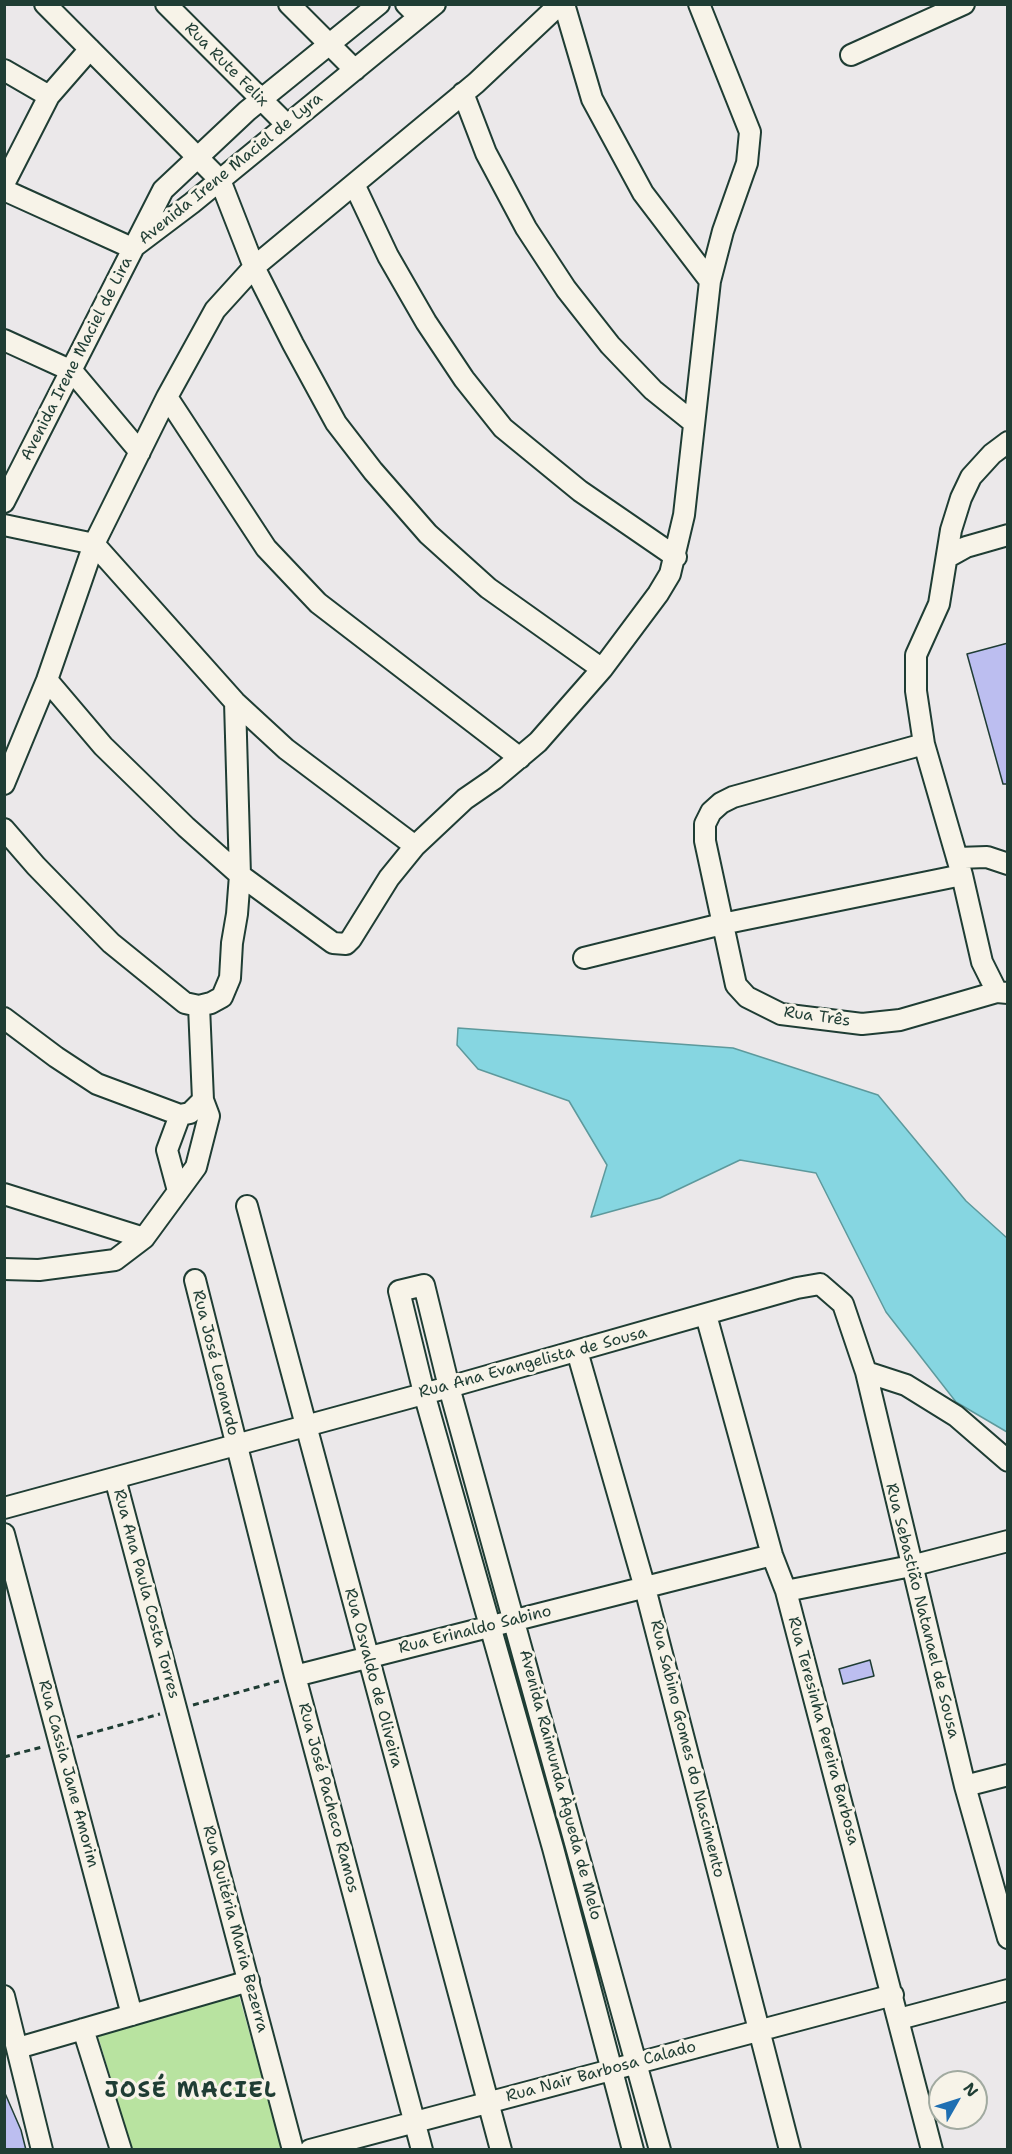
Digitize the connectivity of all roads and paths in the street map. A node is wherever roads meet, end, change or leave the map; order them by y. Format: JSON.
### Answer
{"nodes":[{"id":1,"x":45,"y":4,"type":"edge"},
{"id":2,"x":166,"y":4,"type":"edge"},
{"id":3,"x":289,"y":4,"type":"edge"},
{"id":4,"x":379,"y":4,"type":"edge"},
{"id":5,"x":435,"y":4,"type":"edge"},
{"id":6,"x":562,"y":4,"type":"edge"},
{"id":7,"x":699,"y":4,"type":"edge"},
{"id":8,"x":964,"y":4,"type":"edge"},
{"id":9,"x":413,"y":11,"type":"edge"},
{"id":10,"x":329,"y":44,"type":"junction"},
{"id":11,"x":90,"y":49,"type":"junction"},
{"id":12,"x":851,"y":55,"type":"dead end"},
{"id":13,"x":4,"y":70,"type":"edge"},
{"id":14,"x":355,"y":70,"type":"junction"},
{"id":15,"x":464,"y":93,"type":"junction"},
{"id":16,"x":49,"y":96,"type":"junction"},
{"id":17,"x":261,"y":99,"type":"junction"},
{"id":18,"x":287,"y":125,"type":"junction"},
{"id":19,"x":198,"y":157,"type":"junction"},
{"id":20,"x":220,"y":180,"type":"junction"},
{"id":21,"x":4,"y":184,"type":"edge"},
{"id":22,"x":354,"y":184,"type":"junction"},
{"id":23,"x":4,"y":190,"type":"edge"},
{"id":24,"x":132,"y":248,"type":"junction"},
{"id":25,"x":254,"y":267,"type":"junction"},
{"id":26,"x":710,"y":281,"type":"junction"},
{"id":27,"x":4,"y":340,"type":"edge"},
{"id":28,"x":72,"y":371,"type":"junction"},
{"id":29,"x":167,"y":397,"type":"junction"},
{"id":30,"x":694,"y":423,"type":"junction"},
{"id":31,"x":1008,"y":442,"type":"edge"},
{"id":32,"x":140,"y":452,"type":"junction"},
{"id":33,"x":4,"y":502,"type":"edge"},
{"id":34,"x":4,"y":525,"type":"edge"},
{"id":35,"x":1008,"y":535,"type":"edge"},
{"id":36,"x":94,"y":544,"type":"junction"},
{"id":37,"x":676,"y":557,"type":"junction"},
{"id":38,"x":948,"y":557,"type":"junction"},
{"id":39,"x":602,"y":669,"type":"junction"},
{"id":40,"x":48,"y":680,"type":"junction"},
{"id":41,"x":235,"y":702,"type":"junction"},
{"id":42,"x":924,"y":744,"type":"junction"},
{"id":43,"x":520,"y":758,"type":"junction"},
{"id":44,"x":4,"y":784,"type":"edge"},
{"id":45,"x":4,"y":829,"type":"edge"},
{"id":46,"x":415,"y":846,"type":"junction"},
{"id":47,"x":1008,"y":864,"type":"edge"},
{"id":48,"x":959,"y":867,"type":"junction"},
{"id":49,"x":240,"y":874,"type":"junction"},
{"id":50,"x":722,"y":924,"type":"junction"},
{"id":51,"x":584,"y":958,"type":"dead end"},
{"id":52,"x":1002,"y":992,"type":"edge"},
{"id":53,"x":199,"y":1006,"type":"junction"},
{"id":54,"x":4,"y":1018,"type":"edge"},
{"id":55,"x":203,"y":1100,"type":"junction"},
{"id":56,"x":180,"y":1114,"type":"junction"},
{"id":57,"x":178,"y":1191,"type":"junction"},
{"id":58,"x":4,"y":1194,"type":"edge"},
{"id":59,"x":247,"y":1206,"type":"dead end"},
{"id":60,"x":144,"y":1238,"type":"junction"},
{"id":61,"x":4,"y":1269,"type":"edge"},
{"id":62,"x":195,"y":1280,"type":"dead end"},
{"id":63,"x":829,"y":1290,"type":"joint"},
{"id":64,"x":706,"y":1315,"type":"junction"},
{"id":65,"x":577,"y":1351,"type":"junction"},
{"id":66,"x":866,"y":1372,"type":"junction"},
{"id":67,"x":449,"y":1387,"type":"junction"},
{"id":68,"x":424,"y":1393,"type":"junction"},
{"id":69,"x":305,"y":1426,"type":"junction"},
{"id":70,"x":235,"y":1446,"type":"junction"},
{"id":71,"x":1008,"y":1461,"type":"edge"},
{"id":72,"x":115,"y":1478,"type":"junction"},
{"id":73,"x":4,"y":1508,"type":"edge"},
{"id":74,"x":4,"y":1534,"type":"edge"},
{"id":75,"x":1008,"y":1541,"type":"edge"},
{"id":76,"x":772,"y":1555,"type":"junction"},
{"id":77,"x":911,"y":1566,"type":"junction"},
{"id":78,"x":645,"y":1588,"type":"junction"},
{"id":79,"x":786,"y":1591,"type":"junction"},
{"id":80,"x":514,"y":1619,"type":"junction"},
{"id":81,"x":490,"y":1626,"type":"junction"},
{"id":82,"x":367,"y":1658,"type":"junction"},
{"id":83,"x":295,"y":1676,"type":"junction"},
{"id":84,"x":176,"y":1709,"type":"junction"},
{"id":85,"x":60,"y":1742,"type":"junction"},
{"id":86,"x":4,"y":1757,"type":"edge"},
{"id":87,"x":1008,"y":1775,"type":"edge"},
{"id":88,"x":964,"y":1786,"type":"junction"},
{"id":89,"x":576,"y":1841,"type":"junction"},
{"id":90,"x":553,"y":1848,"type":"junction"},
{"id":91,"x":1008,"y":1938,"type":"edge"},
{"id":92,"x":249,"y":1981,"type":"junction"},
{"id":93,"x":1008,"y":1990,"type":"edge"},
{"id":94,"x":893,"y":1995,"type":"junction"},
{"id":95,"x":4,"y":1996,"type":"edge"},
{"id":96,"x":132,"y":2015,"type":"junction"},
{"id":97,"x":899,"y":2019,"type":"junction"},
{"id":98,"x":83,"y":2029,"type":"junction"},
{"id":99,"x":759,"y":2031,"type":"junction"},
{"id":100,"x":18,"y":2048,"type":"junction"},
{"id":101,"x":637,"y":2063,"type":"junction"},
{"id":102,"x":612,"y":2069,"type":"junction"},
{"id":103,"x":488,"y":2102,"type":"junction"},
{"id":104,"x":415,"y":2122,"type":"junction"},
{"id":105,"x":42,"y":2150,"type":"edge"},
{"id":106,"x":121,"y":2150,"type":"edge"},
{"id":107,"x":293,"y":2150,"type":"edge"},
{"id":108,"x":310,"y":2150,"type":"edge"},
{"id":109,"x":423,"y":2150,"type":"edge"},
{"id":110,"x":501,"y":2150,"type":"edge"},
{"id":111,"x":633,"y":2150,"type":"edge"},
{"id":112,"x":660,"y":2150,"type":"edge"},
{"id":113,"x":790,"y":2150,"type":"edge"},
{"id":114,"x":932,"y":2150,"type":"edge"}],
"edges":[{"from":1,"to":11,"type":"street"},
{"from":2,"to":17,"type":"street","name":"Rua Rute Felix"},
{"from":3,"to":10,"type":"street"},
{"from":4,"to":10,"type":"street","name":"Avenida Irene Maciel de Lyra"},
{"from":5,"to":9,"type":"street","name":"Avenida Irene Maciel de Lyra"},
{"from":6,"to":15,"type":"street"},
{"from":6,"to":26,"type":"street"},
{"from":7,"to":26,"type":"street"},
{"from":8,"to":12,"type":"street"},
{"from":9,"to":14,"type":"street","name":"Avenida Irene Maciel de Lyra"},
{"from":10,"to":14,"type":"street"},
{"from":10,"to":17,"type":"street","name":"Avenida Irene Maciel de Lyra"},
{"from":11,"to":16,"type":"street"},
{"from":11,"to":19,"type":"street"},
{"from":13,"to":16,"type":"street"},
{"from":14,"to":18,"type":"street","name":"Avenida Irene Maciel de Lyra"},
{"from":15,"to":22,"type":"street"},
{"from":15,"to":30,"type":"street"},
{"from":16,"to":21,"type":"street"},
{"from":17,"to":18,"type":"street","name":"Rua Rute Felix"},
{"from":17,"to":19,"type":"street","name":"Avenida Irene Maciel de Lyra"},
{"from":18,"to":20,"type":"street","name":"Avenida Irene Maciel de Lyra"},
{"from":19,"to":20,"type":"street"},
{"from":19,"to":24,"type":"street","name":"Avenida Irene Maciel de Lyra"},
{"from":20,"to":24,"type":"street","name":"Avenida Irene Maciel de Lyra"},
{"from":20,"to":25,"type":"street"},
{"from":22,"to":25,"type":"street"},
{"from":22,"to":37,"type":"street"},
{"from":23,"to":24,"type":"street"},
{"from":24,"to":28,"type":"street","name":"Avenida Irene Maciel de Lira"},
{"from":25,"to":29,"type":"street"},
{"from":25,"to":39,"type":"street"},
{"from":26,"to":30,"type":"street"},
{"from":27,"to":28,"type":"street"},
{"from":28,"to":32,"type":"street"},
{"from":28,"to":33,"type":"street","name":"Avenida Irene Maciel de Lira"},
{"from":29,"to":32,"type":"street"},
{"from":29,"to":43,"type":"street"},
{"from":30,"to":37,"type":"street"},
{"from":31,"to":38,"type":"street"},
{"from":32,"to":36,"type":"street"},
{"from":34,"to":36,"type":"street"},
{"from":35,"to":38,"type":"street"},
{"from":36,"to":40,"type":"street"},
{"from":36,"to":41,"type":"street"},
{"from":37,"to":39,"type":"street"},
{"from":38,"to":42,"type":"street"},
{"from":39,"to":43,"type":"street"},
{"from":40,"to":44,"type":"street"},
{"from":40,"to":49,"type":"street"},
{"from":41,"to":46,"type":"street"},
{"from":41,"to":49,"type":"street"},
{"from":42,"to":48,"type":"street"},
{"from":42,"to":50,"type":"street","name":"Rua Três"},
{"from":43,"to":46,"type":"street"},
{"from":45,"to":53,"type":"street"},
{"from":46,"to":49,"type":"street"},
{"from":47,"to":48,"type":"street"},
{"from":48,"to":50,"type":"street"},
{"from":48,"to":52,"type":"street"},
{"from":49,"to":53,"type":"street"},
{"from":50,"to":51,"type":"street"},
{"from":50,"to":52,"type":"street","name":"Rua Três"},
{"from":53,"to":55,"type":"street"},
{"from":54,"to":56,"type":"street"},
{"from":55,"to":56,"type":"street"},
{"from":55,"to":57,"type":"street"},
{"from":56,"to":57,"type":"street"},
{"from":57,"to":60,"type":"street"},
{"from":58,"to":60,"type":"street"},
{"from":59,"to":69,"type":"street","name":"Rua Osvaldo de Oliveira"},
{"from":60,"to":61,"type":"street"},
{"from":62,"to":70,"type":"street","name":"Rua José Leonardo"},
{"from":63,"to":64,"type":"street","name":"Rua Ana Evangelista de Sousa"},
{"from":63,"to":66,"type":"street","name":"Rua Sebastião Natanael de Sousa"},
{"from":64,"to":65,"type":"street","name":"Rua Ana Evangelista de Sousa"},
{"from":64,"to":76,"type":"street","name":"Rua Teresinha Pereira Barbosa"},
{"from":65,"to":67,"type":"street","name":"Rua Ana Evangelista de Sousa"},
{"from":65,"to":78,"type":"street","name":"Rua Sabino Gomes do Nascimento"},
{"from":66,"to":71,"type":"street"},
{"from":66,"to":77,"type":"street","name":"Rua Sebastião Natanael de Sousa"},
{"from":67,"to":68,"type":"street","name":"Rua Ana Evangelista de Sousa"},
{"from":67,"to":68,"type":"street","name":"Avenida Raimunda Àgueda de Melo"},
{"from":67,"to":80,"type":"street","name":"Avenida Raimunda Àgueda de Melo"},
{"from":68,"to":69,"type":"street","name":"Rua Ana Evangelista de Sousa"},
{"from":68,"to":81,"type":"street","name":"Avenida Raimunda Àgueda de Melo"},
{"from":69,"to":70,"type":"street","name":"Rua Ana Evangelista de Sousa"},
{"from":69,"to":82,"type":"street","name":"Rua Osvaldo de Oliveira"},
{"from":70,"to":72,"type":"street","name":"Rua Ana Evangelista de Sousa"},
{"from":70,"to":83,"type":"street","name":"Rua José Pacheco Ramos"},
{"from":72,"to":73,"type":"street","name":"Rua Ana Evangelista de Sousa"},
{"from":72,"to":84,"type":"street","name":"Rua Ana Paula Costa Torres"},
{"from":74,"to":85,"type":"street","name":"Rua Cassia Jane Amorim"},
{"from":75,"to":77,"type":"street"},
{"from":76,"to":78,"type":"street","name":"Rua Erinaldo Sabino"},
{"from":76,"to":79,"type":"street","name":"Rua Teresinha Pereira Barbosa"},
{"from":77,"to":79,"type":"street"},
{"from":77,"to":88,"type":"street","name":"Rua Sebastião Natanael de Sousa"},
{"from":78,"to":80,"type":"street","name":"Rua Erinaldo Sabino"},
{"from":78,"to":99,"type":"street","name":"Rua Sabino Gomes do Nascimento"},
{"from":79,"to":94,"type":"street","name":"Rua Teresinha Pereira Barbosa"},
{"from":80,"to":81,"type":"street","name":"Rua Erinaldo Sabino"},
{"from":80,"to":89,"type":"street","name":"Avenida Raimunda Àgueda de Melo"},
{"from":81,"to":82,"type":"street","name":"Rua Erinaldo Sabino"},
{"from":81,"to":90,"type":"street","name":"Avenida Raimunda Àgueda de Melo"},
{"from":82,"to":83,"type":"street","name":"Rua Erinaldo Sabino"},
{"from":82,"to":103,"type":"street","name":"Rua Osvaldo de Oliveira"},
{"from":83,"to":84,"type":"path"},
{"from":83,"to":104,"type":"street","name":"Rua José Pacheco Ramos"},
{"from":84,"to":85,"type":"path"},
{"from":84,"to":92,"type":"street","name":"Rua Quitéria Maria Bezerra"},
{"from":85,"to":86,"type":"path"},
{"from":85,"to":96,"type":"street","name":"Rua Cassia Jane Amorim"},
{"from":87,"to":88,"type":"street"},
{"from":88,"to":91,"type":"street","name":"Rua Sebastião Natanael de Sousa"},
{"from":89,"to":90,"type":"street"},
{"from":89,"to":101,"type":"street","name":"Avenida Raimunda Àgueda de Melo"},
{"from":90,"to":102,"type":"street","name":"Avenida Raimunda Àgueda de Melo"},
{"from":92,"to":96,"type":"street"},
{"from":92,"to":107,"type":"street","name":"Rua Quitéria Maria Bezerra"},
{"from":93,"to":97,"type":"street"},
{"from":94,"to":97,"type":"street","name":"Rua Teresinha Pereira Barbosa"},
{"from":94,"to":99,"type":"street","name":"Rua Nair Barbosa Calado"},
{"from":95,"to":100,"type":"street"},
{"from":96,"to":98,"type":"street"},
{"from":97,"to":114,"type":"street","name":"Rua Teresinha Pereira Barbosa"},
{"from":98,"to":100,"type":"street"},
{"from":98,"to":106,"type":"street"},
{"from":99,"to":101,"type":"street","name":"Rua Nair Barbosa Calado"},
{"from":99,"to":113,"type":"street","name":"Rua Sabino Gomes do Nascimento"},
{"from":100,"to":105,"type":"street"},
{"from":101,"to":102,"type":"street","name":"Rua Nair Barbosa Calado"},
{"from":101,"to":112,"type":"street","name":"Avenida Raimunda Àgueda de Melo"},
{"from":102,"to":103,"type":"street","name":"Rua Nair Barbosa Calado"},
{"from":102,"to":111,"type":"street","name":"Avenida Raimunda Àgueda de Melo"},
{"from":103,"to":104,"type":"street","name":"Rua Nair Barbosa Calado"},
{"from":103,"to":110,"type":"street","name":"Rua Osvaldo de Oliveira"},
{"from":104,"to":108,"type":"street","name":"Rua Nair Barbosa Calado"},
{"from":104,"to":109,"type":"street","name":"Rua José Pacheco Ramos"}]}
